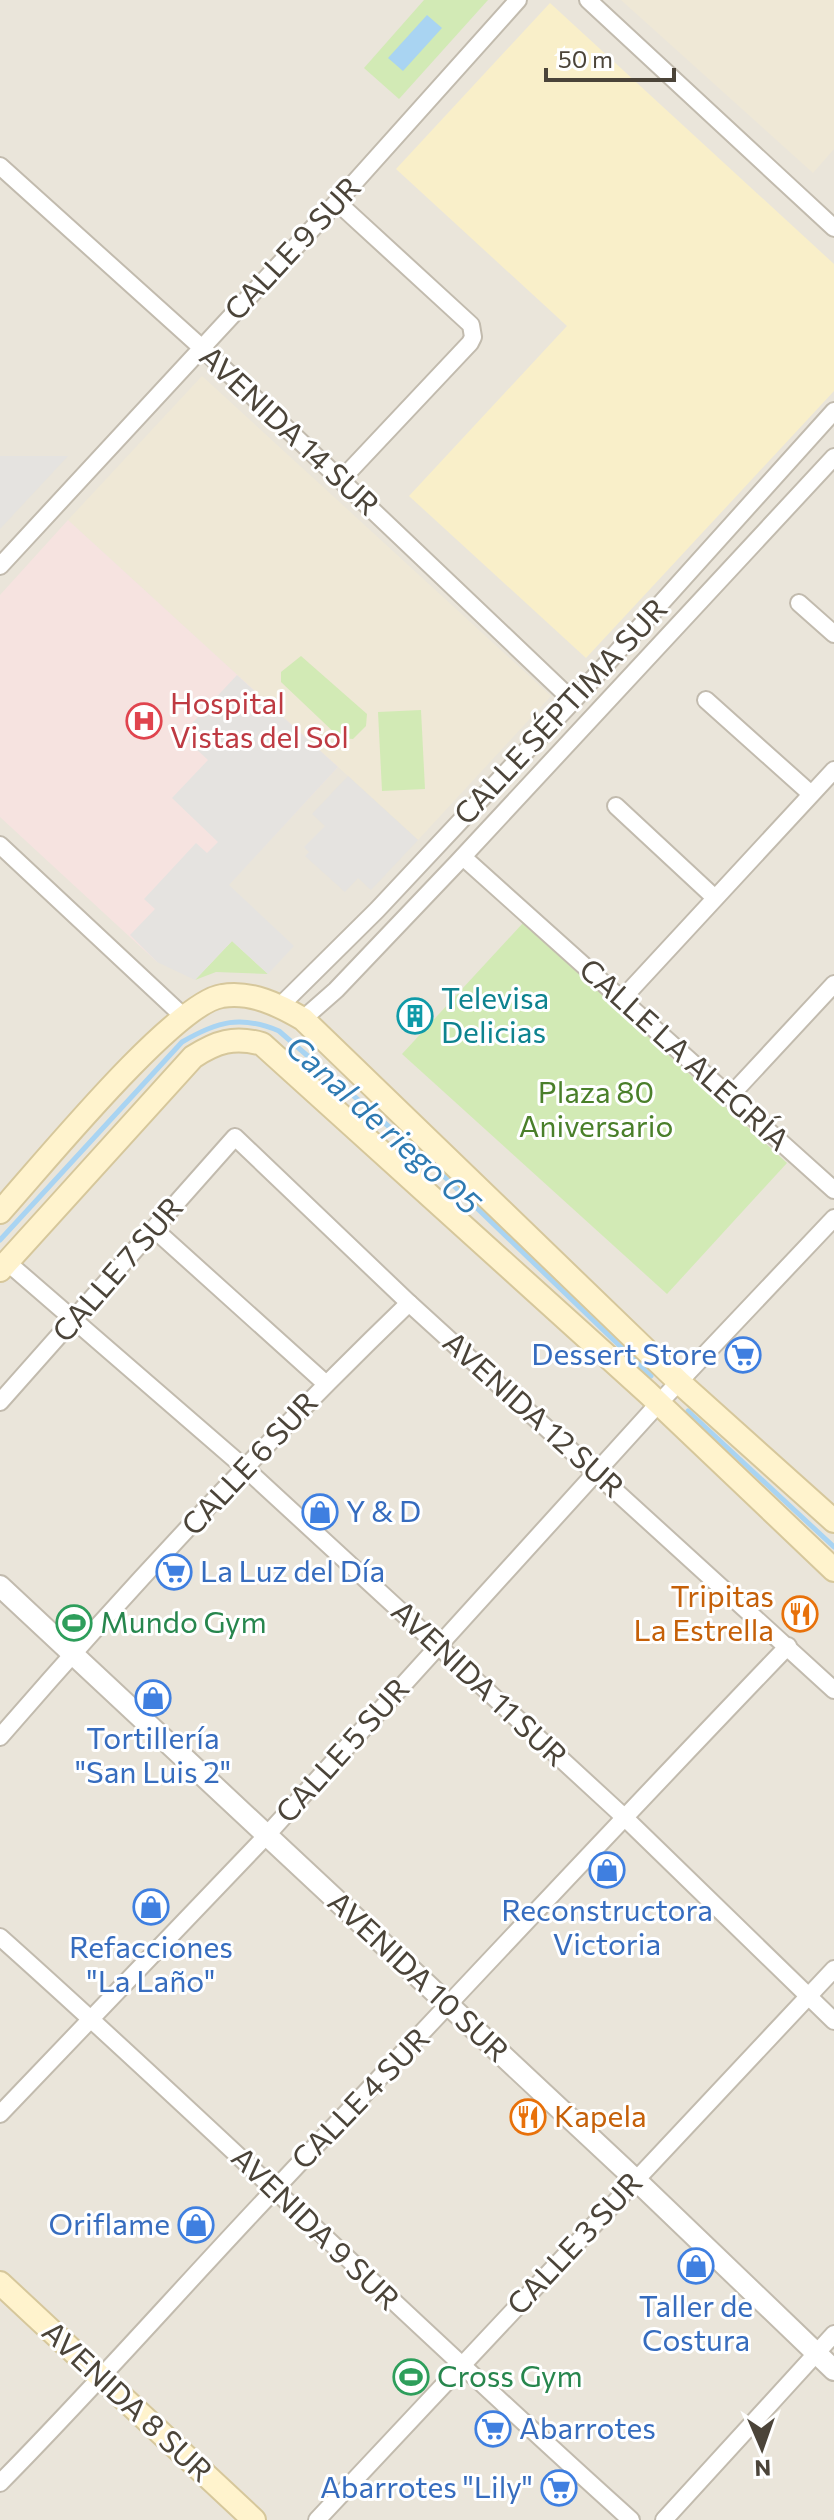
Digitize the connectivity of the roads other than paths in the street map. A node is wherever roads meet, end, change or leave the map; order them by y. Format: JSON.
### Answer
{"nodes":[{"id":1,"x":518,"y":0,"type":"edge"},
{"id":2,"x":588,"y":0,"type":"edge"},
{"id":3,"x":0,"y":166,"type":"edge"},
{"id":4,"x":337,"y":202,"type":"junction"},
{"id":5,"x":834,"y":228,"type":"edge"},
{"id":6,"x":202,"y":348,"type":"junction"},
{"id":7,"x":834,"y":411,"type":"edge"},
{"id":8,"x":834,"y":457,"type":"edge"},
{"id":9,"x":341,"y":480,"type":"junction"},
{"id":10,"x":0,"y":566,"type":"edge"},
{"id":11,"x":799,"y":603,"type":"dead end"},
{"id":12,"x":834,"y":634,"type":"edge"},
{"id":13,"x":706,"y":700,"type":"dead end"},
{"id":14,"x":573,"y":701,"type":"junction"},
{"id":15,"x":834,"y":770,"type":"edge"},
{"id":16,"x":811,"y":794,"type":"junction"},
{"id":17,"x":616,"y":806,"type":"dead end"},
{"id":18,"x":0,"y":845,"type":"edge"},
{"id":19,"x":463,"y":857,"type":"junction"},
{"id":20,"x":715,"y":898,"type":"junction"},
{"id":21,"x":834,"y":984,"type":"edge"},
{"id":22,"x":623,"y":998,"type":"junction"},
{"id":23,"x":280,"y":1006,"type":"junction"},
{"id":24,"x":183,"y":1016,"type":"junction"},
{"id":25,"x":303,"y":1019,"type":"junction"},
{"id":26,"x":730,"y":1096,"type":"junction"},
{"id":27,"x":235,"y":1137,"type":"joint"},
{"id":28,"x":834,"y":1190,"type":"edge"},
{"id":29,"x":0,"y":1212,"type":"edge"},
{"id":30,"x":834,"y":1218,"type":"edge"},
{"id":31,"x":154,"y":1229,"type":"junction"},
{"id":32,"x":4,"y":1266,"type":"edge"},
{"id":33,"x":409,"y":1303,"type":"junction"},
{"id":34,"x":75,"y":1321,"type":"junction"},
{"id":35,"x":21,"y":1379,"type":"junction"},
{"id":36,"x":679,"y":1382,"type":"junction"},
{"id":37,"x":325,"y":1383,"type":"junction"},
{"id":38,"x":0,"y":1385,"type":"edge"},
{"id":39,"x":0,"y":1402,"type":"edge"},
{"id":40,"x":659,"y":1403,"type":"junction"},
{"id":41,"x":246,"y":1469,"type":"junction"},
{"id":42,"x":597,"y":1474,"type":"junction"},
{"id":43,"x":834,"y":1521,"type":"edge"},
{"id":44,"x":834,"y":1570,"type":"edge"},
{"id":45,"x":0,"y":1586,"type":"edge"},
{"id":46,"x":438,"y":1645,"type":"junction"},
{"id":47,"x":788,"y":1646,"type":"junction"},
{"id":48,"x":71,"y":1655,"type":"junction"},
{"id":49,"x":834,"y":1690,"type":"edge"},
{"id":50,"x":0,"y":1737,"type":"edge"},
{"id":51,"x":623,"y":1816,"type":"junction"},
{"id":52,"x":266,"y":1836,"type":"junction"},
{"id":53,"x":0,"y":1937,"type":"edge"},
{"id":54,"x":834,"y":1969,"type":"edge"},
{"id":55,"x":808,"y":1997,"type":"junction"},
{"id":56,"x":450,"y":2006,"type":"junction"},
{"id":57,"x":91,"y":2019,"type":"junction"},
{"id":58,"x":834,"y":2021,"type":"edge"},
{"id":59,"x":0,"y":2114,"type":"edge"},
{"id":60,"x":636,"y":2180,"type":"junction"},
{"id":61,"x":274,"y":2189,"type":"junction"},
{"id":62,"x":0,"y":2283,"type":"edge"},
{"id":63,"x":834,"y":2334,"type":"edge"},
{"id":64,"x":816,"y":2354,"type":"junction"},
{"id":65,"x":460,"y":2367,"type":"junction"},
{"id":66,"x":834,"y":2370,"type":"edge"},
{"id":67,"x":102,"y":2380,"type":"junction"},
{"id":68,"x":0,"y":2483,"type":"edge"},
{"id":69,"x":254,"y":2520,"type":"edge"},
{"id":70,"x":317,"y":2520,"type":"edge"},
{"id":71,"x":631,"y":2520,"type":"edge"},
{"id":72,"x":664,"y":2520,"type":"edge"}],
"edges":[{"from":1,"to":4,"type":"street","name":"CALLE 9 SUR"},
{"from":2,"to":5,"type":"street"},
{"from":3,"to":6,"type":"street","name":"AVENIDA 14 SUR"},
{"from":4,"to":6,"type":"street","name":"CALLE 9 SUR"},
{"from":4,"to":9,"type":"street"},
{"from":6,"to":9,"type":"street","name":"AVENIDA 14 SUR"},
{"from":6,"to":10,"type":"street","name":"CALLE 9 SUR"},
{"from":7,"to":14,"type":"street","name":"CALLE SÉPTIMA SUR"},
{"from":8,"to":19,"type":"street","name":"CALLE SÉPTIMA SUR"},
{"from":9,"to":14,"type":"street","name":"AVENIDA 14 SUR"},
{"from":11,"to":12,"type":"street"},
{"from":13,"to":16,"type":"street"},
{"from":14,"to":23,"type":"street","name":"CALLE SÉPTIMA SUR"},
{"from":15,"to":16,"type":"street"},
{"from":16,"to":20,"type":"street"},
{"from":17,"to":20,"type":"street"},
{"from":18,"to":24,"type":"street"},
{"from":19,"to":22,"type":"street","name":"CALLE LA ALEGRÍA"},
{"from":19,"to":25,"type":"street","name":"CALLE SÉPTIMA SUR"},
{"from":20,"to":22,"type":"street"},
{"from":21,"to":26,"type":"street"},
{"from":22,"to":26,"type":"street","name":"CALLE LA ALEGRÍA"},
{"from":23,"to":24,"type":"main road"},
{"from":23,"to":25,"type":"main road"},
{"from":24,"to":29,"type":"main road"},
{"from":25,"to":36,"type":"main road"},
{"from":26,"to":28,"type":"street","name":"CALLE LA ALEGRÍA"},
{"from":27,"to":31,"type":"street","name":"CALLE 7 SUR"},
{"from":27,"to":33,"type":"street","name":"AVENIDA 12 SUR"},
{"from":30,"to":36,"type":"street","name":"CALLE 5 SUR"},
{"from":31,"to":34,"type":"street","name":"CALLE 7 SUR"},
{"from":31,"to":37,"type":"street"},
{"from":32,"to":34,"type":"street","name":"AVENIDA 11 SUR"},
{"from":32,"to":40,"type":"main road"},
{"from":33,"to":37,"type":"street","name":"CALLE 6 SUR"},
{"from":33,"to":42,"type":"street","name":"AVENIDA 12 SUR"},
{"from":34,"to":35,"type":"street","name":"CALLE 7 SUR"},
{"from":34,"to":41,"type":"street","name":"AVENIDA 11 SUR"},
{"from":35,"to":38,"type":"street"},
{"from":35,"to":39,"type":"street","name":"CALLE 7 SUR"},
{"from":36,"to":40,"type":"street","name":"CALLE 5 SUR"},
{"from":36,"to":43,"type":"main road"},
{"from":37,"to":41,"type":"street","name":"CALLE 6 SUR"},
{"from":40,"to":42,"type":"street","name":"CALLE 5 SUR"},
{"from":40,"to":44,"type":"main road"},
{"from":41,"to":46,"type":"street","name":"AVENIDA 11 SUR"},
{"from":41,"to":48,"type":"street","name":"CALLE 6 SUR"},
{"from":42,"to":46,"type":"street","name":"CALLE 5 SUR"},
{"from":42,"to":47,"type":"street","name":"AVENIDA 12 SUR"},
{"from":45,"to":48,"type":"street","name":"AVENIDA 10 SUR"},
{"from":46,"to":51,"type":"street","name":"AVENIDA 11 SUR"},
{"from":46,"to":52,"type":"street","name":"CALLE 5 SUR"},
{"from":47,"to":49,"type":"street","name":"AVENIDA 12 SUR"},
{"from":47,"to":51,"type":"street","name":"CALLE 4 SUR"},
{"from":48,"to":50,"type":"street","name":"CALLE 6 SUR"},
{"from":48,"to":52,"type":"street","name":"AVENIDA 10 SUR"},
{"from":51,"to":55,"type":"street","name":"AVENIDA 11 SUR"},
{"from":51,"to":56,"type":"street","name":"CALLE 4 SUR"},
{"from":52,"to":56,"type":"street","name":"AVENIDA 10 SUR"},
{"from":52,"to":57,"type":"street","name":"CALLE 5 SUR"},
{"from":53,"to":57,"type":"street","name":"AVENIDA 9 SUR"},
{"from":54,"to":55,"type":"street","name":"CALLE 3 SUR"},
{"from":55,"to":58,"type":"street","name":"AVENIDA 11 SUR"},
{"from":55,"to":60,"type":"street","name":"CALLE 3 SUR"},
{"from":56,"to":60,"type":"street","name":"AVENIDA 10 SUR"},
{"from":56,"to":61,"type":"street","name":"CALLE 4 SUR"},
{"from":57,"to":59,"type":"street","name":"CALLE 5 SUR"},
{"from":57,"to":61,"type":"street","name":"AVENIDA 9 SUR"},
{"from":60,"to":64,"type":"street","name":"AVENIDA 10 SUR"},
{"from":60,"to":65,"type":"street","name":"CALLE 3 SUR"},
{"from":61,"to":65,"type":"street","name":"AVENIDA 9 SUR"},
{"from":61,"to":67,"type":"street","name":"CALLE 4 SUR"},
{"from":62,"to":67,"type":"main road","name":"AVENIDA 8 SUR"},
{"from":63,"to":64,"type":"street"},
{"from":64,"to":66,"type":"street","name":"AVENIDA 10 SUR"},
{"from":64,"to":72,"type":"street"},
{"from":65,"to":70,"type":"street","name":"CALLE 3 SUR"},
{"from":65,"to":71,"type":"street","name":"AVENIDA 9 SUR"},
{"from":67,"to":68,"type":"street","name":"CALLE 4 SUR"},
{"from":67,"to":69,"type":"main road","name":"AVENIDA 8 SUR"}]}
